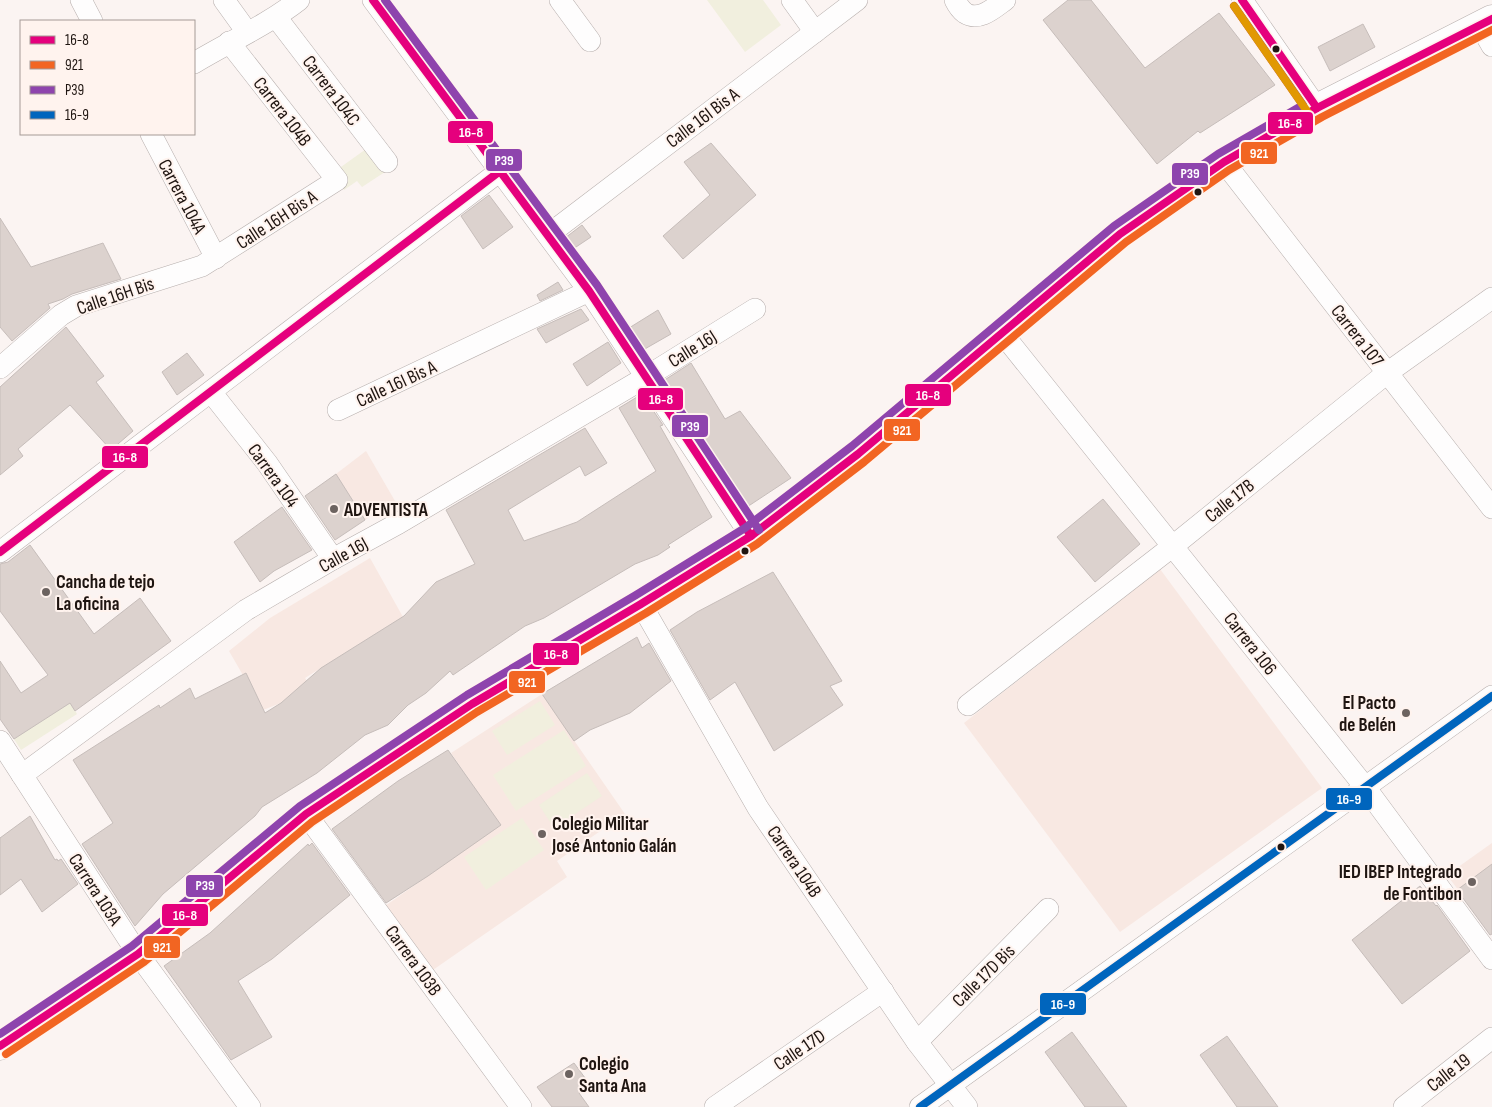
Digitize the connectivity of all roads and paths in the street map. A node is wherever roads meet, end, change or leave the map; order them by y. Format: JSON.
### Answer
{"nodes":[{"id":1,"x":81,"y":0,"type":"edge"},
{"id":2,"x":224,"y":0,"type":"edge"},
{"id":3,"x":300,"y":0,"type":"edge"},
{"id":4,"x":373,"y":0,"type":"edge"},
{"id":5,"x":560,"y":0,"type":"edge"},
{"id":6,"x":792,"y":0,"type":"edge"},
{"id":7,"x":858,"y":0,"type":"edge"},
{"id":8,"x":954,"y":0,"type":"edge"},
{"id":9,"x":1005,"y":0,"type":"edge"},
{"id":10,"x":1242,"y":0,"type":"edge"},
{"id":11,"x":276,"y":17,"type":"junction"},
{"id":12,"x":91,"y":20,"type":"edge"},
{"id":13,"x":1488,"y":30,"type":"edge"},
{"id":14,"x":815,"y":32,"type":"junction"},
{"id":15,"x":238,"y":37,"type":"junction"},
{"id":16,"x":590,"y":41,"type":"dead end"},
{"id":17,"x":195,"y":62,"type":"edge"},
{"id":18,"x":1317,"y":108,"type":"junction"},
{"id":19,"x":152,"y":135,"type":"edge"},
{"id":20,"x":387,"y":162,"type":"dead end"},
{"id":21,"x":1224,"y":162,"type":"junction"},
{"id":22,"x":500,"y":171,"type":"junction"},
{"id":23,"x":337,"y":180,"type":"joint"},
{"id":24,"x":548,"y":234,"type":"junction"},
{"id":25,"x":216,"y":258,"type":"junction"},
{"id":26,"x":589,"y":291,"type":"junction"},
{"id":27,"x":1492,"y":298,"type":"edge"},
{"id":28,"x":756,"y":308,"type":"dead end"},
{"id":29,"x":1002,"y":333,"type":"junction"},
{"id":30,"x":0,"y":368,"type":"edge"},
{"id":31,"x":1387,"y":373,"type":"junction"},
{"id":32,"x":646,"y":377,"type":"junction"},
{"id":33,"x":211,"y":392,"type":"junction"},
{"id":34,"x":338,"y":410,"type":"dead end"},
{"id":35,"x":1492,"y":508,"type":"edge"},
{"id":36,"x":751,"y":536,"type":"junction"},
{"id":37,"x":1173,"y":546,"type":"junction"},
{"id":38,"x":0,"y":552,"type":"edge"},
{"id":39,"x":333,"y":559,"type":"junction"},
{"id":40,"x":641,"y":604,"type":"junction"},
{"id":41,"x":1492,"y":696,"type":"edge"},
{"id":42,"x":968,"y":705,"type":"dead end"},
{"id":43,"x":0,"y":741,"type":"edge"},
{"id":44,"x":22,"y":775,"type":"junction"},
{"id":45,"x":1365,"y":787,"type":"junction"},
{"id":46,"x":306,"y":814,"type":"junction"},
{"id":47,"x":1048,"y":909,"type":"dead end"},
{"id":48,"x":138,"y":954,"type":"junction"},
{"id":49,"x":1492,"y":958,"type":"edge"},
{"id":50,"x":883,"y":991,"type":"junction"},
{"id":51,"x":1492,"y":1038,"type":"edge"},
{"id":52,"x":917,"y":1042,"type":"junction"},
{"id":53,"x":0,"y":1046,"type":"edge"},
{"id":54,"x":950,"y":1086,"type":"junction"},
{"id":55,"x":250,"y":1107,"type":"edge"},
{"id":56,"x":521,"y":1107,"type":"edge"},
{"id":57,"x":714,"y":1107,"type":"edge"},
{"id":58,"x":920,"y":1107,"type":"edge"},
{"id":59,"x":967,"y":1107,"type":"edge"},
{"id":60,"x":1404,"y":1107,"type":"edge"}],
"edges":[{"from":1,"to":12,"type":"street"},
{"from":2,"to":15,"type":"street","name":"Carrera 104B"},
{"from":3,"to":11,"type":"street"},
{"from":4,"to":22,"type":"street"},
{"from":5,"to":16,"type":"street"},
{"from":6,"to":14,"type":"street"},
{"from":7,"to":14,"type":"street","name":"Calle 16I Bis A"},
{"from":8,"to":9,"type":"street"},
{"from":10,"to":18,"type":"street"},
{"from":11,"to":15,"type":"street"},
{"from":11,"to":20,"type":"street","name":"Carrera 104C"},
{"from":13,"to":18,"type":"main road"},
{"from":14,"to":24,"type":"street","name":"Calle 16I Bis A"},
{"from":15,"to":17,"type":"street"},
{"from":15,"to":23,"type":"street","name":"Carrera 104B"},
{"from":18,"to":21,"type":"main road"},
{"from":19,"to":25,"type":"street","name":"Carrera 104A"},
{"from":21,"to":29,"type":"main road"},
{"from":21,"to":31,"type":"street","name":"Carrera 107"},
{"from":22,"to":24,"type":"street"},
{"from":22,"to":33,"type":"street"},
{"from":23,"to":25,"type":"street","name":"Calle 16H Bis A"},
{"from":24,"to":26,"type":"street"},
{"from":25,"to":30,"type":"street","name":"Calle 16H Bis"},
{"from":26,"to":32,"type":"street"},
{"from":26,"to":34,"type":"street","name":"Calle 16I Bis A"},
{"from":27,"to":31,"type":"street","name":"Calle 17B"},
{"from":28,"to":32,"type":"street","name":"Calle 16J"},
{"from":29,"to":36,"type":"main road"},
{"from":29,"to":37,"type":"street","name":"Carrera 106"},
{"from":31,"to":35,"type":"street","name":"Carrera 107"},
{"from":31,"to":37,"type":"street","name":"Calle 17B"},
{"from":32,"to":36,"type":"street"},
{"from":32,"to":39,"type":"street","name":"Calle 16J"},
{"from":33,"to":38,"type":"street"},
{"from":33,"to":39,"type":"street","name":"Carrera 104"},
{"from":36,"to":40,"type":"main road"},
{"from":37,"to":42,"type":"street","name":"Calle 17B"},
{"from":37,"to":45,"type":"street","name":"Carrera 106"},
{"from":39,"to":44,"type":"street","name":"Calle 16J"},
{"from":40,"to":46,"type":"main road"},
{"from":40,"to":50,"type":"street","name":"Carrera 104B"},
{"from":41,"to":45,"type":"street"},
{"from":43,"to":44,"type":"street","name":"Carrera 103A"},
{"from":44,"to":48,"type":"street","name":"Carrera 103A"},
{"from":45,"to":49,"type":"street","name":"Carrera 106"},
{"from":45,"to":54,"type":"street"},
{"from":46,"to":48,"type":"main road"},
{"from":46,"to":56,"type":"street","name":"Carrera 103B"},
{"from":47,"to":52,"type":"street","name":"Calle 17D Bis"},
{"from":48,"to":53,"type":"main road"},
{"from":48,"to":55,"type":"street","name":"Carrera 103A"},
{"from":50,"to":52,"type":"street","name":"Carrera 104B"},
{"from":50,"to":57,"type":"street","name":"Calle 17D"},
{"from":51,"to":60,"type":"street","name":"Calle 19"},
{"from":52,"to":54,"type":"street","name":"Carrera 104B"},
{"from":54,"to":58,"type":"street"},
{"from":54,"to":59,"type":"street","name":"Carrera 104B"}]}
